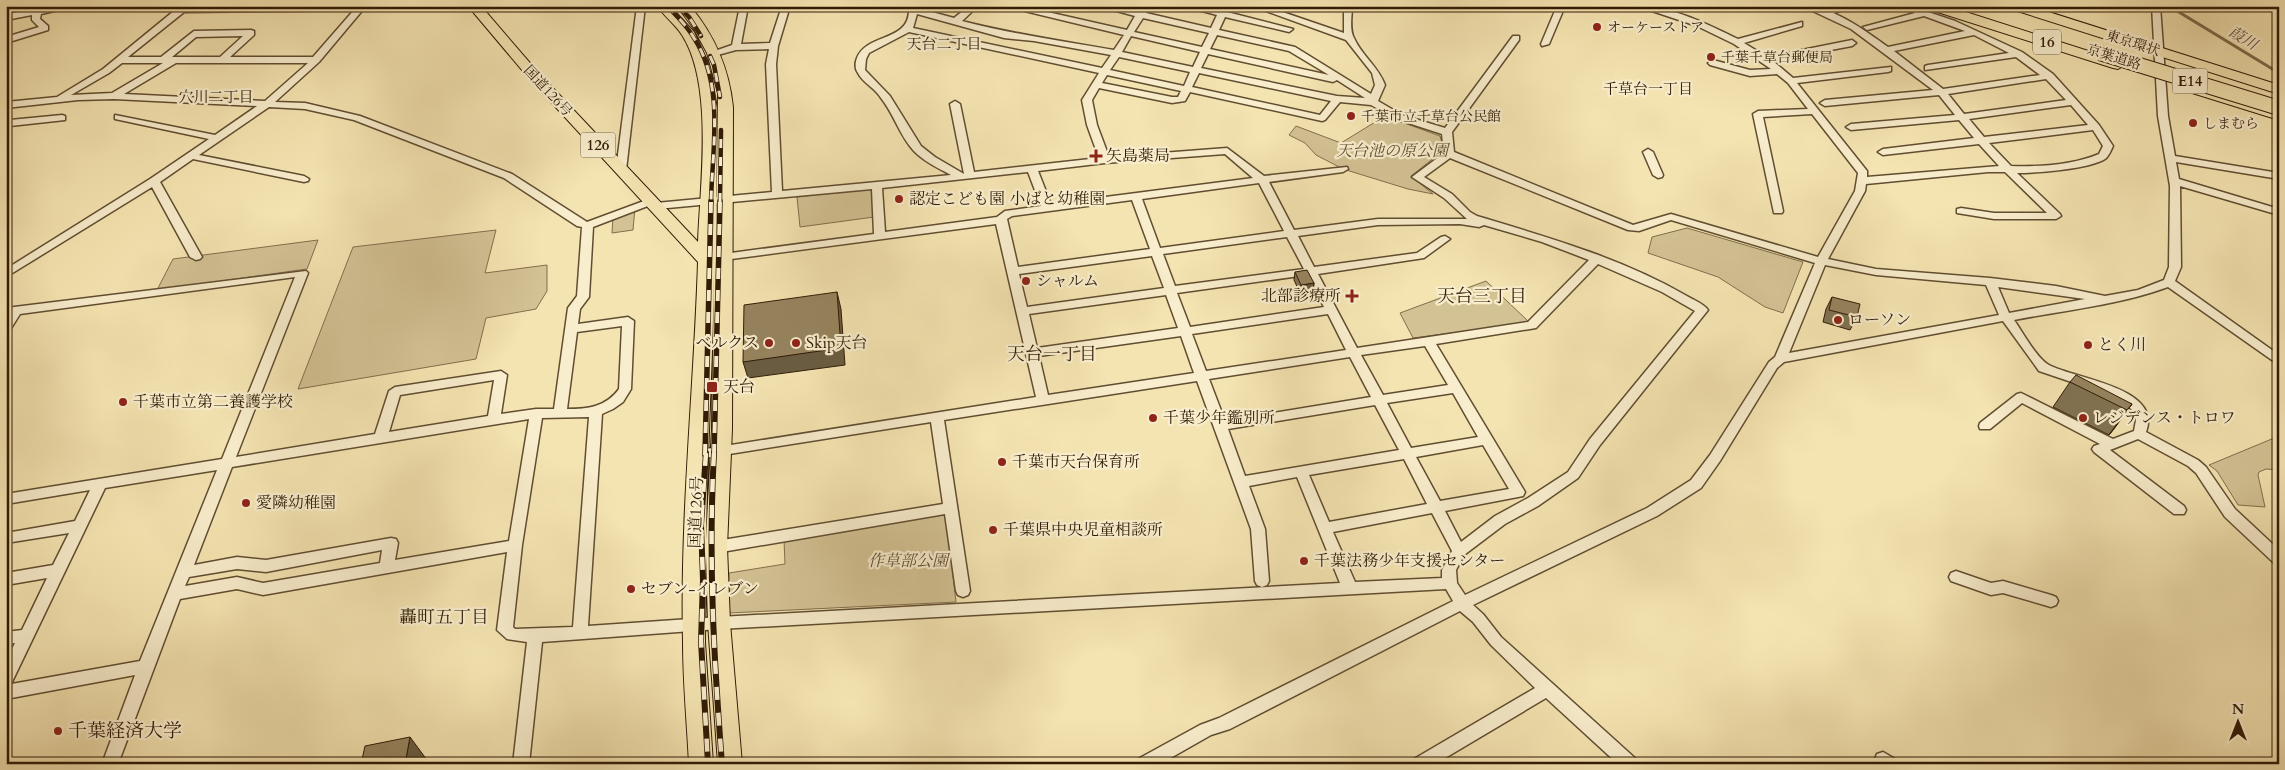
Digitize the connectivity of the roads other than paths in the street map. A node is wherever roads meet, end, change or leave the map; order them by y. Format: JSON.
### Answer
{"nodes":[{"id":1,"x":73,"y":6,"type":"edge"},
{"id":2,"x":474,"y":6,"type":"edge"},
{"id":3,"x":640,"y":6,"type":"edge"},
{"id":4,"x":663,"y":6,"type":"edge"},
{"id":5,"x":684,"y":6,"type":"edge"},
{"id":6,"x":744,"y":6,"type":"edge"},
{"id":7,"x":786,"y":6,"type":"edge"},
{"id":8,"x":974,"y":6,"type":"edge"},
{"id":9,"x":1008,"y":6,"type":"edge"},
{"id":10,"x":1102,"y":6,"type":"edge"},
{"id":11,"x":1187,"y":6,"type":"edge"},
{"id":12,"x":1256,"y":6,"type":"edge"},
{"id":13,"x":1348,"y":6,"type":"edge"},
{"id":14,"x":1561,"y":6,"type":"edge"},
{"id":15,"x":1641,"y":6,"type":"edge"},
{"id":16,"x":1806,"y":6,"type":"edge"},
{"id":17,"x":1848,"y":6,"type":"edge"},
{"id":18,"x":1901,"y":6,"type":"edge"},
{"id":19,"x":1950,"y":6,"type":"edge"},
{"id":20,"x":1973,"y":6,"type":"edge"},
{"id":21,"x":2016,"y":6,"type":"edge"},
{"id":22,"x":2030,"y":6,"type":"edge"},
{"id":23,"x":2156,"y":6,"type":"edge"},
{"id":24,"x":185,"y":7,"type":"edge"},
{"id":25,"x":362,"y":7,"type":"edge"},
{"id":26,"x":912,"y":7,"type":"edge"},
{"id":27,"x":34,"y":9,"type":"edge"},
{"id":28,"x":6,"y":10,"type":"edge"},
{"id":29,"x":1224,"y":10,"type":"edge"},
{"id":30,"x":1929,"y":10,"type":"edge"},
{"id":31,"x":1144,"y":11,"type":"edge"},
{"id":32,"x":1832,"y":11,"type":"dead end"},
{"id":33,"x":6,"y":16,"type":"edge"},
{"id":34,"x":1289,"y":17,"type":"junction"},
{"id":35,"x":956,"y":21,"type":"junction"},
{"id":36,"x":1798,"y":24,"type":"dead end"},
{"id":37,"x":1867,"y":27,"type":"dead end"},
{"id":38,"x":907,"y":29,"type":"junction"},
{"id":39,"x":1288,"y":29,"type":"junction"},
{"id":40,"x":1214,"y":32,"type":"junction"},
{"id":41,"x":1974,"y":32,"type":"junction"},
{"id":42,"x":1130,"y":33,"type":"junction"},
{"id":43,"x":1349,"y":38,"type":"junction"},
{"id":44,"x":1516,"y":38,"type":"dead end"},
{"id":45,"x":6,"y":40,"type":"edge"},
{"id":46,"x":1737,"y":42,"type":"junction"},
{"id":47,"x":1852,"y":43,"type":"dead end"},
{"id":48,"x":1544,"y":44,"type":"dead end"},
{"id":49,"x":774,"y":46,"type":"junction"},
{"id":50,"x":736,"y":47,"type":"junction"},
{"id":51,"x":1292,"y":49,"type":"junction"},
{"id":52,"x":2159,"y":49,"type":"junction"},
{"id":53,"x":1205,"y":50,"type":"junction"},
{"id":54,"x":1888,"y":50,"type":"junction"},
{"id":55,"x":2103,"y":50,"type":"junction"},
{"id":56,"x":714,"y":53,"type":"junction"},
{"id":57,"x":1118,"y":54,"type":"junction"},
{"id":58,"x":2019,"y":54,"type":"junction"},
{"id":59,"x":120,"y":60,"type":"junction"},
{"id":60,"x":163,"y":60,"type":"junction"},
{"id":61,"x":174,"y":60,"type":"junction"},
{"id":62,"x":222,"y":60,"type":"junction"},
{"id":63,"x":316,"y":60,"type":"junction"},
{"id":64,"x":1766,"y":60,"type":"junction"},
{"id":65,"x":1714,"y":63,"type":"dead end"},
{"id":66,"x":1928,"y":68,"type":"dead end"},
{"id":67,"x":1196,"y":69,"type":"junction"},
{"id":68,"x":1888,"y":69,"type":"dead end"},
{"id":69,"x":1779,"y":71,"type":"junction"},
{"id":70,"x":1104,"y":72,"type":"junction"},
{"id":71,"x":2050,"y":76,"type":"junction"},
{"id":72,"x":2160,"y":78,"type":"junction"},
{"id":73,"x":1341,"y":81,"type":"junction"},
{"id":74,"x":1791,"y":81,"type":"junction"},
{"id":75,"x":1096,"y":86,"type":"junction"},
{"id":76,"x":1186,"y":89,"type":"junction"},
{"id":77,"x":2279,"y":90,"type":"edge"},
{"id":78,"x":1941,"y":92,"type":"junction"},
{"id":79,"x":114,"y":96,"type":"junction"},
{"id":80,"x":56,"y":99,"type":"junction"},
{"id":81,"x":1337,"y":99,"type":"junction"},
{"id":82,"x":2279,"y":101,"type":"edge"},
{"id":83,"x":1373,"y":102,"type":"junction"},
{"id":84,"x":2074,"y":102,"type":"junction"},
{"id":85,"x":1825,"y":103,"type":"dead end"},
{"id":86,"x":267,"y":104,"type":"junction"},
{"id":87,"x":955,"y":104,"type":"dead end"},
{"id":88,"x":6,"y":105,"type":"edge"},
{"id":89,"x":2279,"y":108,"type":"edge"},
{"id":90,"x":1815,"y":111,"type":"junction"},
{"id":91,"x":2279,"y":116,"type":"edge"},
{"id":92,"x":118,"y":117,"type":"dead end"},
{"id":93,"x":1962,"y":117,"type":"junction"},
{"id":94,"x":62,"y":118,"type":"dead end"},
{"id":95,"x":10,"y":123,"type":"dead end"},
{"id":96,"x":1851,"y":127,"type":"dead end"},
{"id":97,"x":2096,"y":127,"type":"junction"},
{"id":98,"x":1447,"y":132,"type":"junction"},
{"id":99,"x":217,"y":138,"type":"junction"},
{"id":100,"x":1982,"y":142,"type":"junction"},
{"id":101,"x":1648,"y":152,"type":"dead end"},
{"id":102,"x":1883,"y":152,"type":"dead end"},
{"id":103,"x":1449,"y":154,"type":"junction"},
{"id":104,"x":190,"y":156,"type":"junction"},
{"id":105,"x":2169,"y":158,"type":"junction"},
{"id":106,"x":1105,"y":160,"type":"junction"},
{"id":107,"x":1032,"y":169,"type":"junction"},
{"id":108,"x":1342,"y":169,"type":"dead end"},
{"id":109,"x":2008,"y":169,"type":"junction"},
{"id":110,"x":621,"y":170,"type":"junction"},
{"id":111,"x":1658,"y":175,"type":"dead end"},
{"id":112,"x":2279,"y":176,"type":"edge"},
{"id":113,"x":966,"y":177,"type":"junction"},
{"id":114,"x":304,"y":179,"type":"dead end"},
{"id":115,"x":154,"y":181,"type":"junction"},
{"id":116,"x":1263,"y":181,"type":"junction"},
{"id":117,"x":1863,"y":181,"type":"junction"},
{"id":118,"x":2174,"y":181,"type":"junction"},
{"id":119,"x":877,"y":185,"type":"junction"},
{"id":120,"x":777,"y":194,"type":"junction"},
{"id":121,"x":1136,"y":197,"type":"junction"},
{"id":122,"x":716,"y":200,"type":"junction"},
{"id":123,"x":654,"y":203,"type":"junction"},
{"id":124,"x":1047,"y":208,"type":"junction"},
{"id":125,"x":1778,"y":210,"type":"dead end"},
{"id":126,"x":1961,"y":211,"type":"dead end"},
{"id":127,"x":2279,"y":212,"type":"edge"},
{"id":128,"x":1001,"y":220,"type":"junction"},
{"id":129,"x":588,"y":224,"type":"junction"},
{"id":130,"x":1487,"y":224,"type":"junction"},
{"id":131,"x":1291,"y":234,"type":"junction"},
{"id":132,"x":880,"y":235,"type":"junction"},
{"id":133,"x":1445,"y":239,"type":"dead end"},
{"id":134,"x":1156,"y":252,"type":"junction"},
{"id":135,"x":724,"y":255,"type":"junction"},
{"id":136,"x":196,"y":257,"type":"dead end"},
{"id":137,"x":1596,"y":259,"type":"junction"},
{"id":138,"x":706,"y":260,"type":"junction"},
{"id":139,"x":1821,"y":262,"type":"junction"},
{"id":140,"x":1013,"y":271,"type":"junction"},
{"id":141,"x":1311,"y":272,"type":"junction"},
{"id":142,"x":6,"y":274,"type":"edge"},
{"id":143,"x":724,"y":281,"type":"junction"},
{"id":144,"x":1990,"y":282,"type":"junction"},
{"id":145,"x":2169,"y":282,"type":"junction"},
{"id":146,"x":1170,"y":291,"type":"junction"},
{"id":147,"x":2108,"y":300,"type":"junction"},
{"id":148,"x":1332,"y":310,"type":"junction"},
{"id":149,"x":1023,"y":311,"type":"junction"},
{"id":150,"x":11,"y":312,"type":"edge"},
{"id":151,"x":2005,"y":316,"type":"junction"},
{"id":152,"x":6,"y":327,"type":"edge"},
{"id":153,"x":571,"y":329,"type":"junction"},
{"id":154,"x":1185,"y":331,"type":"junction"},
{"id":155,"x":1428,"y":341,"type":"junction"},
{"id":156,"x":1354,"y":352,"type":"junction"},
{"id":157,"x":1033,"y":353,"type":"junction"},
{"id":158,"x":1780,"y":359,"type":"junction"},
{"id":159,"x":2279,"y":361,"type":"edge"},
{"id":160,"x":1202,"y":375,"type":"junction"},
{"id":161,"x":1456,"y":388,"type":"junction"},
{"id":162,"x":1043,"y":400,"type":"junction"},
{"id":163,"x":1380,"y":401,"type":"junction"},
{"id":164,"x":596,"y":412,"type":"junction"},
{"id":165,"x":536,"y":413,"type":"junction"},
{"id":166,"x":560,"y":413,"type":"junction"},
{"id":167,"x":937,"y":417,"type":"junction"},
{"id":168,"x":494,"y":420,"type":"junction"},
{"id":169,"x":1220,"y":426,"type":"junction"},
{"id":170,"x":1985,"y":426,"type":"dead end"},
{"id":171,"x":2139,"y":434,"type":"junction"},
{"id":172,"x":381,"y":437,"type":"junction"},
{"id":173,"x":1487,"y":440,"type":"junction"},
{"id":174,"x":2110,"y":444,"type":"junction"},
{"id":175,"x":720,"y":450,"type":"junction"},
{"id":176,"x":698,"y":454,"type":"junction"},
{"id":177,"x":1407,"y":454,"type":"junction"},
{"id":178,"x":228,"y":463,"type":"junction"},
{"id":179,"x":1300,"y":472,"type":"junction"},
{"id":180,"x":1241,"y":482,"type":"junction"},
{"id":181,"x":100,"y":484,"type":"junction"},
{"id":182,"x":6,"y":499,"type":"edge"},
{"id":183,"x":950,"y":508,"type":"junction"},
{"id":184,"x":1435,"y":508,"type":"junction"},
{"id":185,"x":2180,"y":510,"type":"dead end"},
{"id":186,"x":79,"y":526,"type":"junction"},
{"id":187,"x":1326,"y":528,"type":"junction"},
{"id":188,"x":6,"y":538,"type":"edge"},
{"id":189,"x":515,"y":545,"type":"junction"},
{"id":190,"x":716,"y":547,"type":"junction"},
{"id":191,"x":1459,"y":551,"type":"junction"},
{"id":192,"x":2279,"y":559,"type":"edge"},
{"id":193,"x":386,"y":567,"type":"junction"},
{"id":194,"x":58,"y":570,"type":"junction"},
{"id":195,"x":184,"y":572,"type":"junction"},
{"id":196,"x":1956,"y":577,"type":"dead end"},
{"id":197,"x":6,"y":579,"type":"edge"},
{"id":198,"x":1262,"y":582,"type":"dead end"},
{"id":199,"x":1450,"y":584,"type":"junction"},
{"id":200,"x":1350,"y":589,"type":"junction"},
{"id":201,"x":963,"y":591,"type":"dead end"},
{"id":202,"x":176,"y":594,"type":"junction"},
{"id":203,"x":2051,"y":601,"type":"dead end"},
{"id":204,"x":1462,"y":604,"type":"junction"},
{"id":205,"x":719,"y":623,"type":"junction"},
{"id":206,"x":696,"y":625,"type":"junction"},
{"id":207,"x":580,"y":632,"type":"junction"},
{"id":208,"x":27,"y":635,"type":"junction"},
{"id":209,"x":534,"y":636,"type":"junction"},
{"id":210,"x":6,"y":638,"type":"edge"},
{"id":211,"x":146,"y":667,"type":"junction"},
{"id":212,"x":6,"y":678,"type":"edge"},
{"id":213,"x":1547,"y":689,"type":"junction"},
{"id":214,"x":6,"y":692,"type":"edge"},
{"id":215,"x":1148,"y":763,"type":"edge"},
{"id":216,"x":110,"y":764,"type":"edge"},
{"id":217,"x":521,"y":764,"type":"edge"},
{"id":218,"x":701,"y":764,"type":"edge"},
{"id":219,"x":730,"y":764,"type":"edge"},
{"id":220,"x":1420,"y":764,"type":"edge"},
{"id":221,"x":1630,"y":764,"type":"edge"}],
"edges":[{"from":1,"to":27,"type":"street"},
{"from":2,"to":110,"type":"highway","name":"国道126号","number":"126"},
{"from":3,"to":110,"type":"street"},
{"from":4,"to":122,"type":"highway","name":"国道126号"},
{"from":5,"to":56,"type":"highway","name":"国道126号"},
{"from":6,"to":50,"type":"street"},
{"from":7,"to":49,"type":"street"},
{"from":8,"to":35,"type":"street"},
{"from":9,"to":42,"type":"street"},
{"from":10,"to":31,"type":"street"},
{"from":11,"to":29,"type":"street"},
{"from":12,"to":34,"type":"street"},
{"from":13,"to":43,"type":"street"},
{"from":14,"to":48,"type":"street"},
{"from":15,"to":46,"type":"street"},
{"from":16,"to":54,"type":"street"},
{"from":17,"to":32,"type":"street"},
{"from":18,"to":30,"type":"street"},
{"from":19,"to":55,"type":"highway","name":"京葉道路","number":"E14"},
{"from":20,"to":55,"type":"highway","name":"京葉道路","number":"E14"},
{"from":21,"to":52,"type":"highway","name":"東京環状","number":"16"},
{"from":22,"to":52,"type":"street"},
{"from":23,"to":52,"type":"street"},
{"from":24,"to":25,"type":"street"},
{"from":24,"to":59,"type":"street"},
{"from":25,"to":63,"type":"street"},
{"from":26,"to":35,"type":"street"},
{"from":26,"to":38,"type":"street"},
{"from":27,"to":28,"type":"street"},
{"from":27,"to":33,"type":"street"},
{"from":27,"to":45,"type":"street"},
{"from":29,"to":39,"type":"street"},
{"from":29,"to":40,"type":"street"},
{"from":30,"to":37,"type":"street"},
{"from":30,"to":41,"type":"street"},
{"from":30,"to":72,"type":"highway","name":"東京環状","number":"16"},
{"from":31,"to":40,"type":"street"},
{"from":31,"to":42,"type":"street"},
{"from":34,"to":39,"type":"street"},
{"from":34,"to":43,"type":"street"},
{"from":35,"to":57,"type":"street"},
{"from":36,"to":46,"type":"street"},
{"from":38,"to":70,"type":"street"},
{"from":38,"to":113,"type":"street"},
{"from":39,"to":51,"type":"street"},
{"from":40,"to":51,"type":"street"},
{"from":40,"to":53,"type":"street"},
{"from":41,"to":54,"type":"street"},
{"from":41,"to":58,"type":"street"},
{"from":42,"to":53,"type":"street"},
{"from":42,"to":57,"type":"street"},
{"from":43,"to":83,"type":"street"},
{"from":44,"to":98,"type":"street"},
{"from":46,"to":64,"type":"street"},
{"from":47,"to":64,"type":"street"},
{"from":49,"to":50,"type":"street"},
{"from":49,"to":120,"type":"street"},
{"from":50,"to":56,"type":"street"},
{"from":51,"to":73,"type":"street"},
{"from":52,"to":72,"type":"street"},
{"from":52,"to":77,"type":"highway","name":"東京環状","number":"16"},
{"from":53,"to":67,"type":"street"},
{"from":53,"to":73,"type":"street"},
{"from":54,"to":78,"type":"street"},
{"from":55,"to":82,"type":"highway","name":"京葉道路","number":"E14"},
{"from":55,"to":89,"type":"highway","name":"京葉道路","number":"E14","bridge":true},
{"from":56,"to":122,"type":"highway","name":"国道126号"},
{"from":57,"to":67,"type":"street"},
{"from":57,"to":70,"type":"street"},
{"from":58,"to":66,"type":"street"},
{"from":58,"to":71,"type":"street"},
{"from":59,"to":60,"type":"street"},
{"from":59,"to":80,"type":"street"},
{"from":60,"to":61,"type":"street"},
{"from":60,"to":62,"type":"street"},
{"from":61,"to":62,"type":"street"},
{"from":61,"to":79,"type":"street"},
{"from":62,"to":63,"type":"street"},
{"from":63,"to":86,"type":"street"},
{"from":64,"to":69,"type":"street"},
{"from":65,"to":69,"type":"street"},
{"from":67,"to":76,"type":"street"},
{"from":67,"to":81,"type":"street"},
{"from":68,"to":74,"type":"street"},
{"from":69,"to":74,"type":"street"},
{"from":70,"to":75,"type":"street"},
{"from":70,"to":76,"type":"street"},
{"from":71,"to":78,"type":"street"},
{"from":71,"to":84,"type":"street"},
{"from":72,"to":91,"type":"highway","name":"東京環状","number":"16"},
{"from":72,"to":105,"type":"street"},
{"from":73,"to":83,"type":"street"},
{"from":74,"to":90,"type":"street"},
{"from":75,"to":76,"type":"street"},
{"from":75,"to":106,"type":"street"},
{"from":76,"to":81,"type":"street"},
{"from":78,"to":85,"type":"street"},
{"from":78,"to":93,"type":"street"},
{"from":79,"to":80,"type":"street"},
{"from":79,"to":86,"type":"street"},
{"from":80,"to":88,"type":"street"},
{"from":81,"to":83,"type":"street"},
{"from":83,"to":98,"type":"street"},
{"from":84,"to":93,"type":"street"},
{"from":84,"to":97,"type":"street"},
{"from":86,"to":99,"type":"street"},
{"from":86,"to":129,"type":"street"},
{"from":87,"to":113,"type":"street"},
{"from":90,"to":117,"type":"street"},
{"from":90,"to":125,"type":"street"},
{"from":92,"to":99,"type":"street"},
{"from":93,"to":96,"type":"street"},
{"from":93,"to":100,"type":"street"},
{"from":94,"to":95,"type":"street"},
{"from":97,"to":100,"type":"street"},
{"from":97,"to":109,"type":"street"},
{"from":98,"to":103,"type":"street"},
{"from":99,"to":104,"type":"street"},
{"from":100,"to":102,"type":"street"},
{"from":100,"to":109,"type":"street"},
{"from":101,"to":111,"type":"street"},
{"from":103,"to":130,"type":"street"},
{"from":103,"to":139,"type":"street"},
{"from":104,"to":114,"type":"street"},
{"from":104,"to":115,"type":"street"},
{"from":105,"to":112,"type":"street"},
{"from":105,"to":118,"type":"street"},
{"from":106,"to":107,"type":"street"},
{"from":106,"to":116,"type":"street"},
{"from":107,"to":113,"type":"street"},
{"from":107,"to":124,"type":"street"},
{"from":108,"to":116,"type":"street"},
{"from":109,"to":117,"type":"street"},
{"from":109,"to":126,"type":"street"},
{"from":110,"to":123,"type":"highway","name":"国道126号","number":"126"},
{"from":113,"to":119,"type":"street"},
{"from":115,"to":136,"type":"street"},
{"from":115,"to":142,"type":"street"},
{"from":116,"to":121,"type":"street"},
{"from":116,"to":131,"type":"street"},
{"from":117,"to":139,"type":"street"},
{"from":118,"to":127,"type":"street"},
{"from":118,"to":145,"type":"street"},
{"from":119,"to":120,"type":"street"},
{"from":119,"to":132,"type":"street"},
{"from":120,"to":122,"type":"street"},
{"from":121,"to":124,"type":"street"},
{"from":121,"to":134,"type":"street"},
{"from":122,"to":123,"type":"street"},
{"from":122,"to":135,"type":"highway","name":"国道126号"},
{"from":122,"to":138,"type":"highway","name":"国道126号"},
{"from":123,"to":129,"type":"street"},
{"from":123,"to":138,"type":"highway","name":"国道126号","number":"126"},
{"from":124,"to":128,"type":"street"},
{"from":128,"to":132,"type":"street"},
{"from":128,"to":140,"type":"street"},
{"from":129,"to":153,"type":"street"},
{"from":130,"to":131,"type":"street"},
{"from":130,"to":137,"type":"street"},
{"from":131,"to":134,"type":"street"},
{"from":131,"to":141,"type":"street"},
{"from":132,"to":135,"type":"street"},
{"from":133,"to":141,"type":"street"},
{"from":134,"to":140,"type":"street"},
{"from":134,"to":146,"type":"street"},
{"from":135,"to":138,"type":"street"},
{"from":135,"to":143,"type":"highway","name":"国道126号"},
{"from":137,"to":155,"type":"street"},
{"from":137,"to":191,"type":"street"},
{"from":138,"to":143,"type":"highway","name":"国道126号","number":"126"},
{"from":138,"to":176,"type":"highway","name":"国道126号"},
{"from":139,"to":144,"type":"street"},
{"from":139,"to":158,"type":"street"},
{"from":140,"to":149,"type":"street"},
{"from":141,"to":146,"type":"street"},
{"from":141,"to":148,"type":"street"},
{"from":143,"to":175,"type":"highway","name":"国道126号"},
{"from":144,"to":147,"type":"street"},
{"from":144,"to":151,"type":"street"},
{"from":145,"to":147,"type":"street"},
{"from":145,"to":159,"type":"street"},
{"from":146,"to":149,"type":"street"},
{"from":146,"to":154,"type":"street"},
{"from":147,"to":151,"type":"street"},
{"from":148,"to":154,"type":"street"},
{"from":148,"to":156,"type":"street"},
{"from":149,"to":157,"type":"street"},
{"from":150,"to":152,"type":"street"},
{"from":150,"to":178,"type":"street"},
{"from":151,"to":158,"type":"street"},
{"from":151,"to":171,"type":"street"},
{"from":153,"to":164,"type":"street"},
{"from":153,"to":166,"type":"street"},
{"from":154,"to":157,"type":"street"},
{"from":154,"to":160,"type":"street"},
{"from":155,"to":156,"type":"street"},
{"from":155,"to":161,"type":"street"},
{"from":156,"to":160,"type":"street"},
{"from":156,"to":163,"type":"street"},
{"from":157,"to":162,"type":"street"},
{"from":158,"to":204,"type":"street"},
{"from":160,"to":162,"type":"street"},
{"from":160,"to":169,"type":"street"},
{"from":161,"to":163,"type":"street"},
{"from":161,"to":173,"type":"street"},
{"from":162,"to":167,"type":"street"},
{"from":163,"to":169,"type":"street"},
{"from":163,"to":177,"type":"street"},
{"from":164,"to":166,"type":"street"},
{"from":164,"to":207,"type":"street"},
{"from":165,"to":166,"type":"street"},
{"from":165,"to":168,"type":"street"},
{"from":165,"to":189,"type":"street"},
{"from":167,"to":175,"type":"street"},
{"from":167,"to":183,"type":"street"},
{"from":168,"to":172,"type":"street"},
{"from":168,"to":172,"type":"street"},
{"from":169,"to":180,"type":"street"},
{"from":170,"to":174,"type":"street"},
{"from":171,"to":174,"type":"street"},
{"from":171,"to":192,"type":"street"},
{"from":172,"to":178,"type":"street"},
{"from":173,"to":177,"type":"street"},
{"from":173,"to":184,"type":"street"},
{"from":174,"to":185,"type":"street"},
{"from":175,"to":176,"type":"street"},
{"from":175,"to":190,"type":"highway","name":"国道126号"},
{"from":176,"to":206,"type":"highway","name":"国道126号"},
{"from":177,"to":179,"type":"street"},
{"from":177,"to":184,"type":"street"},
{"from":178,"to":181,"type":"street"},
{"from":178,"to":195,"type":"street"},
{"from":179,"to":180,"type":"street"},
{"from":179,"to":187,"type":"street"},
{"from":180,"to":198,"type":"street"},
{"from":181,"to":182,"type":"street"},
{"from":181,"to":186,"type":"street"},
{"from":183,"to":190,"type":"street"},
{"from":183,"to":201,"type":"street"},
{"from":184,"to":187,"type":"street"},
{"from":184,"to":191,"type":"street"},
{"from":186,"to":188,"type":"street"},
{"from":186,"to":194,"type":"street"},
{"from":187,"to":200,"type":"street"},
{"from":189,"to":193,"type":"street"},
{"from":189,"to":209,"type":"street"},
{"from":190,"to":205,"type":"highway","name":"国道126号"},
{"from":191,"to":199,"type":"street"},
{"from":193,"to":195,"type":"street"},
{"from":193,"to":202,"type":"street"},
{"from":194,"to":197,"type":"street"},
{"from":194,"to":208,"type":"street"},
{"from":195,"to":202,"type":"street"},
{"from":196,"to":203,"type":"street"},
{"from":199,"to":200,"type":"street"},
{"from":199,"to":204,"type":"street"},
{"from":200,"to":205,"type":"street"},
{"from":202,"to":211,"type":"street"},
{"from":204,"to":213,"type":"street"},
{"from":204,"to":215,"type":"street"},
{"from":205,"to":206,"type":"street"},
{"from":205,"to":219,"type":"highway","name":"国道126号"},
{"from":206,"to":207,"type":"street"},
{"from":206,"to":218,"type":"highway","name":"国道126号"},
{"from":207,"to":209,"type":"street"},
{"from":208,"to":210,"type":"street"},
{"from":208,"to":212,"type":"street"},
{"from":209,"to":217,"type":"street"},
{"from":211,"to":214,"type":"street"},
{"from":211,"to":216,"type":"street"},
{"from":213,"to":220,"type":"street"},
{"from":213,"to":221,"type":"street"}]}
